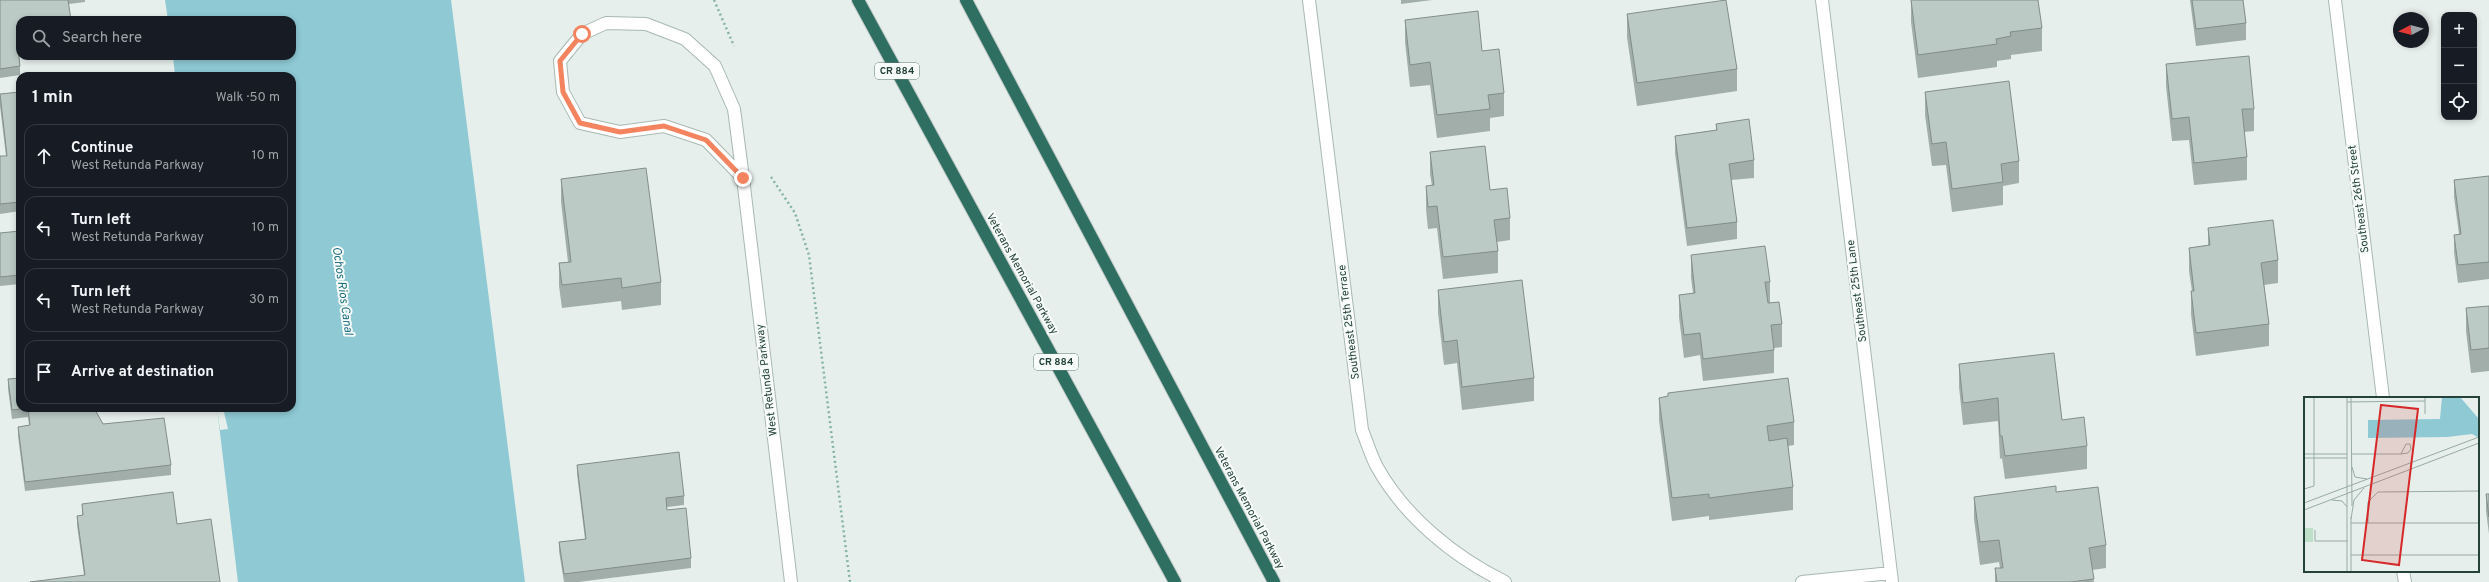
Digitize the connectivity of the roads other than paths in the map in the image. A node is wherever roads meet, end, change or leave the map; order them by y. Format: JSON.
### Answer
{"nodes":[{"id":1,"x":858,"y":0,"type":"edge"},
{"id":2,"x":966,"y":0,"type":"edge"},
{"id":3,"x":1309,"y":0,"type":"edge"},
{"id":4,"x":1822,"y":0,"type":"edge"},
{"id":5,"x":2335,"y":0,"type":"edge"},
{"id":6,"x":743,"y":178,"type":"junction"},
{"id":7,"x":2383,"y":397,"type":"edge"},
{"id":8,"x":2404,"y":572,"type":"edge"},
{"id":9,"x":1891,"y":577,"type":"edge"},
{"id":10,"x":791,"y":582,"type":"edge"},
{"id":11,"x":1175,"y":582,"type":"edge"},
{"id":12,"x":1274,"y":582,"type":"edge"},
{"id":13,"x":1505,"y":582,"type":"edge"},
{"id":14,"x":1802,"y":582,"type":"edge"},
{"id":15,"x":2405,"y":582,"type":"edge"}],
"edges":[{"from":1,"to":11,"type":"highway","name":"Veterans Memorial Parkway","number":"CR 884"},
{"from":2,"to":12,"type":"highway","name":"Veterans Memorial Parkway"},
{"from":3,"to":13,"type":"street","name":"Southeast 25th Terrace"},
{"from":4,"to":9,"type":"street","name":"Southeast 25th Lane"},
{"from":5,"to":7,"type":"street","name":"Southeast 26th Street"},
{"from":6,"to":6,"type":"street","name":"West Retunda Parkway"},
{"from":6,"to":10,"type":"street","name":"West Retunda Parkway"},
{"from":8,"to":15,"type":"street"},
{"from":9,"to":14,"type":"street"}]}
